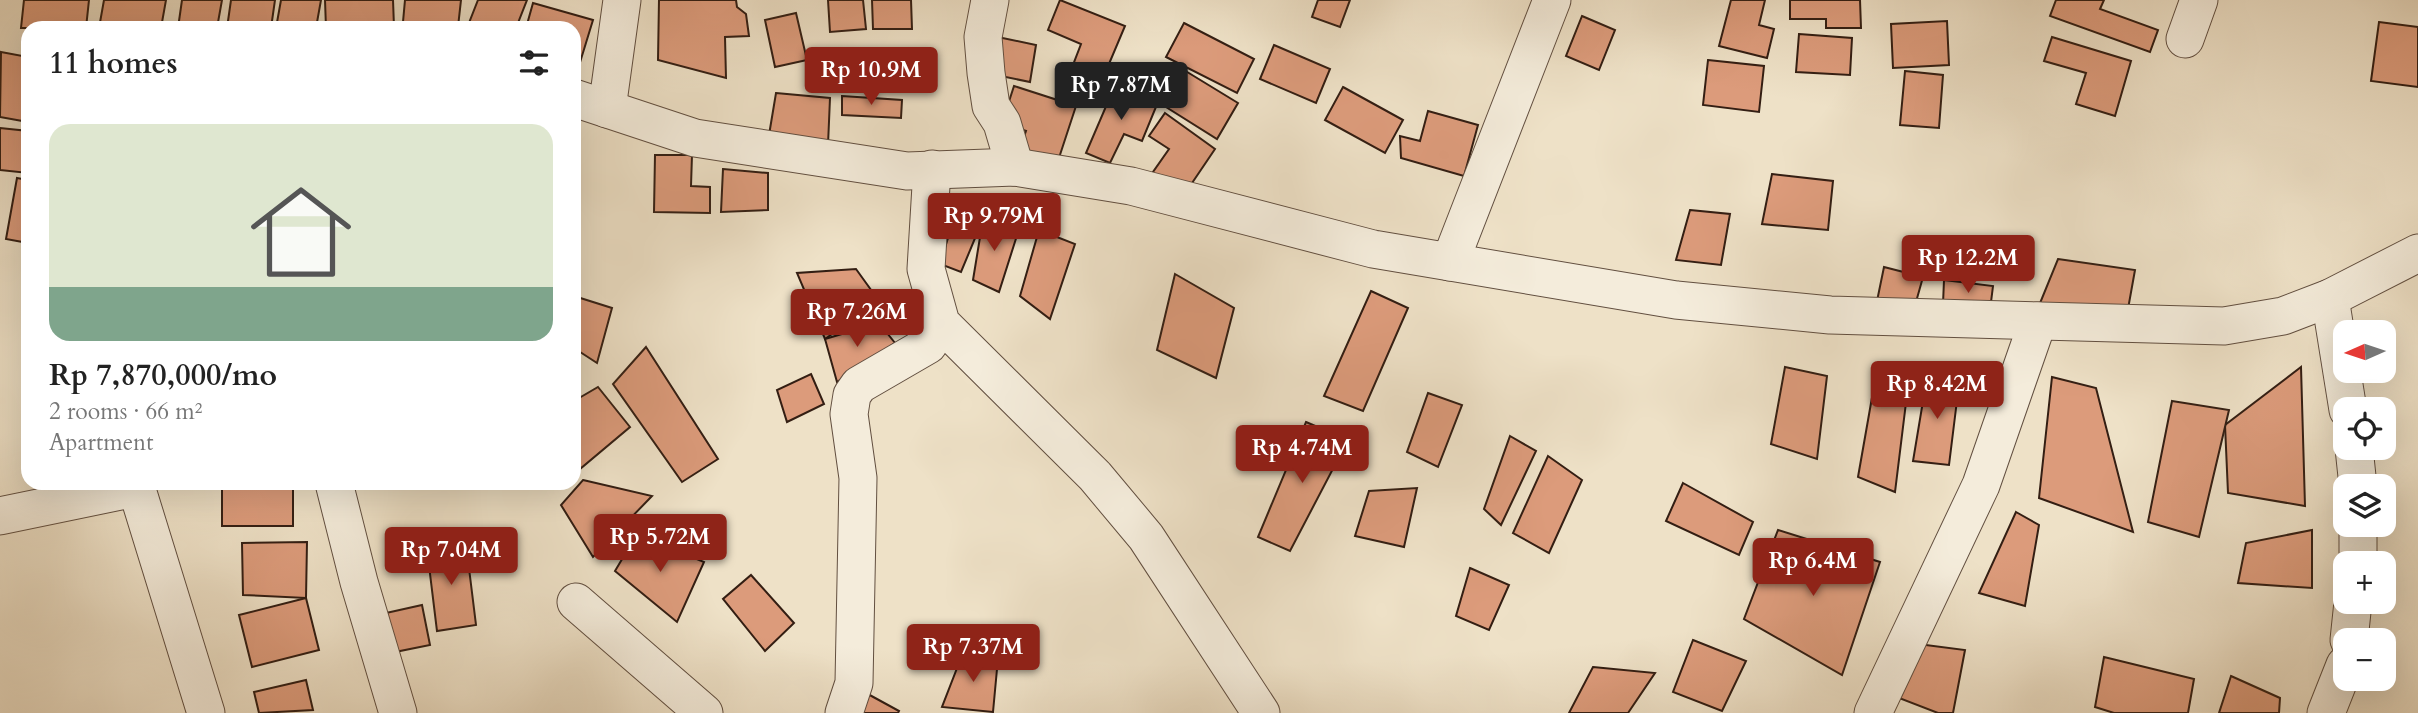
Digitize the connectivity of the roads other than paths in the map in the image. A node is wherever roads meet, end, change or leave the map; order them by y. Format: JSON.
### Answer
{"nodes":[{"id":1,"x":622,"y":0,"type":"edge"},
{"id":2,"x":990,"y":0,"type":"edge"},
{"id":3,"x":1552,"y":0,"type":"edge"},
{"id":4,"x":2199,"y":0,"type":"edge"},
{"id":5,"x":2185,"y":39,"type":"dead end"},
{"id":6,"x":590,"y":104,"type":"edge"},
{"id":7,"x":1015,"y":167,"type":"junction"},
{"id":8,"x":932,"y":169,"type":"junction"},
{"id":9,"x":2418,"y":253,"type":"edge"},
{"id":10,"x":1450,"y":262,"type":"junction"},
{"id":11,"x":2330,"y":298,"type":"junction"},
{"id":12,"x":2038,"y":321,"type":"junction"},
{"id":13,"x":942,"y":323,"type":"junction"},
{"id":14,"x":2346,"y":397,"type":"edge"},
{"id":15,"x":117,"y":490,"type":"edge"},
{"id":16,"x":136,"y":490,"type":"edge"},
{"id":17,"x":336,"y":490,"type":"edge"},
{"id":18,"x":0,"y":516,"type":"edge"},
{"id":19,"x":576,"y":602,"type":"dead end"},
{"id":20,"x":2335,"y":691,"type":"edge"},
{"id":21,"x":206,"y":713,"type":"edge"},
{"id":22,"x":398,"y":713,"type":"edge"},
{"id":23,"x":704,"y":713,"type":"edge"},
{"id":24,"x":844,"y":713,"type":"edge"},
{"id":25,"x":1261,"y":713,"type":"edge"},
{"id":26,"x":1873,"y":713,"type":"edge"},
{"id":27,"x":2326,"y":713,"type":"edge"}],
"edges":[{"from":1,"to":6,"type":"street"},
{"from":2,"to":7,"type":"street"},
{"from":3,"to":10,"type":"street"},
{"from":4,"to":5,"type":"street"},
{"from":6,"to":8,"type":"street"},
{"from":7,"to":8,"type":"street"},
{"from":7,"to":10,"type":"street"},
{"from":8,"to":13,"type":"street"},
{"from":9,"to":11,"type":"street"},
{"from":10,"to":12,"type":"street"},
{"from":11,"to":12,"type":"street"},
{"from":11,"to":14,"type":"street"},
{"from":12,"to":26,"type":"street"},
{"from":13,"to":24,"type":"street"},
{"from":13,"to":25,"type":"street"},
{"from":15,"to":18,"type":"street"},
{"from":16,"to":21,"type":"street"},
{"from":17,"to":22,"type":"street"},
{"from":19,"to":23,"type":"street"},
{"from":20,"to":27,"type":"street"}]}
